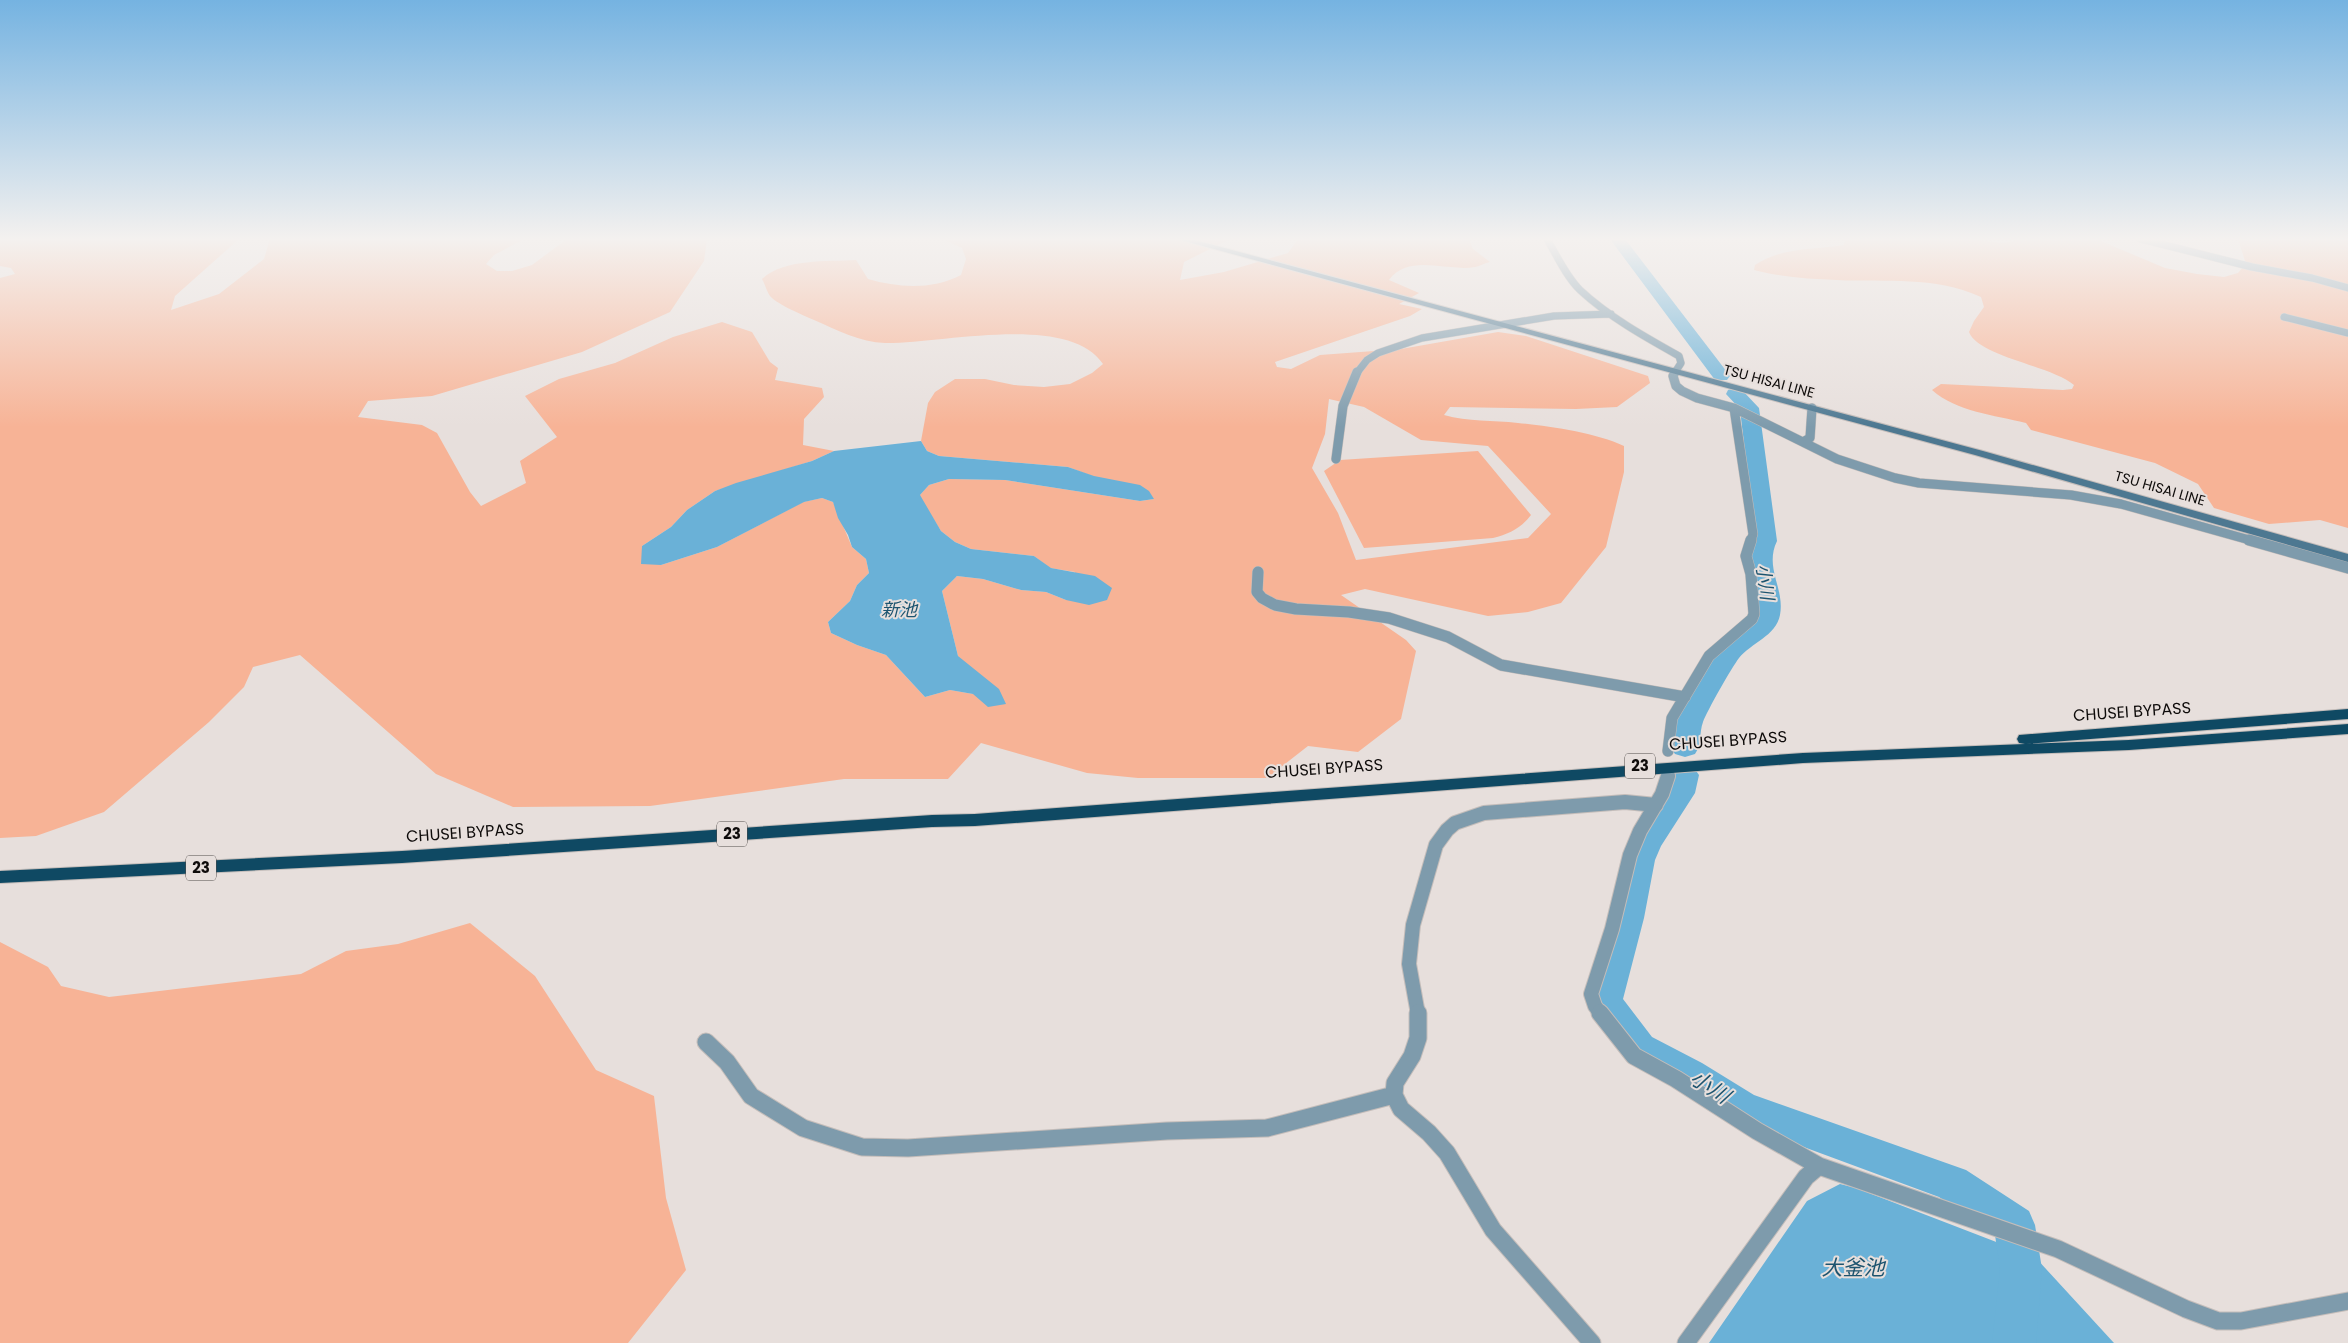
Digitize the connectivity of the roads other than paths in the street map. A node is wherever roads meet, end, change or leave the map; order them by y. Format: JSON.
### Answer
{"nodes":[{"id":1,"x":1414,"y":302,"type":"edge"},
{"id":2,"x":1595,"y":302,"type":"edge"},
{"id":3,"x":1611,"y":314,"type":"junction"},
{"id":4,"x":2284,"y":317,"type":"dead end"},
{"id":5,"x":1505,"y":326,"type":"junction"},
{"id":6,"x":2348,"y":333,"type":"edge"},
{"id":7,"x":1674,"y":372,"type":"junction"},
{"id":8,"x":1734,"y":408,"type":"junction"},
{"id":9,"x":1812,"y":408,"type":"junction"},
{"id":10,"x":1803,"y":442,"type":"junction"},
{"id":11,"x":1336,"y":459,"type":"dead end"},
{"id":12,"x":2169,"y":506,"type":"junction"},
{"id":13,"x":2151,"y":512,"type":"junction"},
{"id":14,"x":2348,"y":558,"type":"edge"},
{"id":15,"x":2348,"y":568,"type":"edge"},
{"id":16,"x":1258,"y":572,"type":"dead end"},
{"id":17,"x":1685,"y":697,"type":"junction"},
{"id":18,"x":2348,"y":714,"type":"edge"},
{"id":19,"x":2348,"y":729,"type":"edge"},
{"id":20,"x":1668,"y":751,"type":"dead end"},
{"id":21,"x":1668,"y":776,"type":"dead end"},
{"id":22,"x":1656,"y":805,"type":"junction"},
{"id":23,"x":932,"y":821,"type":"junction"},
{"id":24,"x":0,"y":877,"type":"edge"},
{"id":25,"x":706,"y":1042,"type":"dead end"},
{"id":26,"x":1394,"y":1095,"type":"junction"},
{"id":27,"x":1819,"y":1166,"type":"junction"},
{"id":28,"x":2348,"y":1301,"type":"edge"},
{"id":29,"x":1592,"y":1343,"type":"edge"},
{"id":30,"x":1686,"y":1343,"type":"edge"}],
"edges":[{"from":1,"to":5,"type":"main road","name":"TSU HISAI LINE"},
{"from":2,"to":3,"type":"street"},
{"from":3,"to":5,"type":"street"},
{"from":3,"to":7,"type":"street"},
{"from":4,"to":6,"type":"street"},
{"from":5,"to":7,"type":"main road","name":"TSU HISAI LINE"},
{"from":5,"to":11,"type":"street"},
{"from":7,"to":8,"type":"street"},
{"from":7,"to":9,"type":"main road","name":"TSU HISAI LINE"},
{"from":8,"to":10,"type":"street"},
{"from":8,"to":17,"type":"street"},
{"from":9,"to":10,"type":"street"},
{"from":9,"to":12,"type":"main road","name":"TSU HISAI LINE"},
{"from":10,"to":13,"type":"street"},
{"from":12,"to":13,"type":"street"},
{"from":12,"to":14,"type":"main road","name":"TSU HISAI LINE"},
{"from":13,"to":15,"type":"street"},
{"from":16,"to":17,"type":"street"},
{"from":17,"to":20,"type":"street"},
{"from":18,"to":23,"type":"highway","name":"CHUSEI BYPASS","number":"23"},
{"from":19,"to":23,"type":"highway","name":"CHUSEI BYPASS","number":"23"},
{"from":21,"to":22,"type":"street"},
{"from":22,"to":26,"type":"street"},
{"from":22,"to":27,"type":"street"},
{"from":23,"to":24,"type":"highway","name":"CHUSEI BYPASS","number":"23"},
{"from":25,"to":26,"type":"street"},
{"from":26,"to":29,"type":"street"},
{"from":27,"to":28,"type":"street"},
{"from":27,"to":30,"type":"street"}]}
